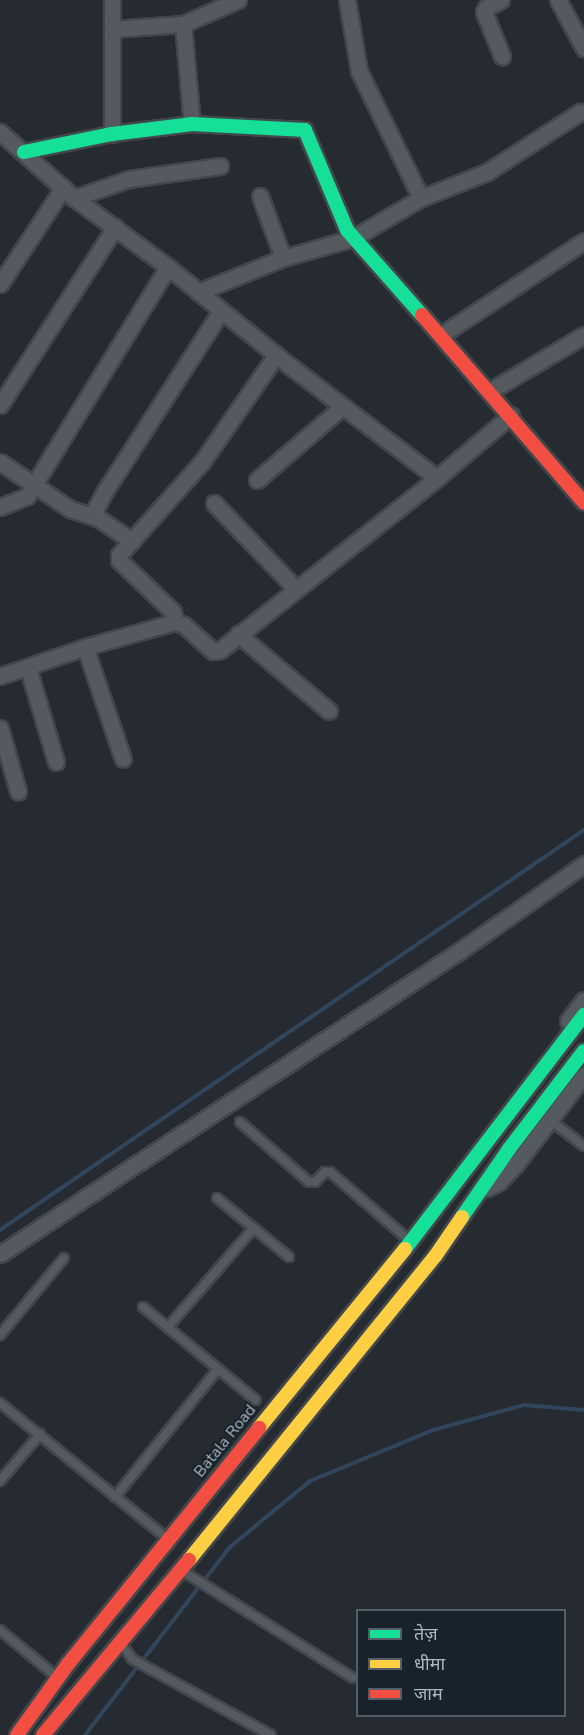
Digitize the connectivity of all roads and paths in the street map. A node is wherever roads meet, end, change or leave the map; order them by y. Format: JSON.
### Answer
{"nodes":[{"id":1,"x":112,"y":0,"type":"edge"},
{"id":2,"x":238,"y":0,"type":"edge"},
{"id":3,"x":347,"y":0,"type":"edge"},
{"id":4,"x":501,"y":0,"type":"edge"},
{"id":5,"x":558,"y":0,"type":"edge"},
{"id":6,"x":183,"y":24,"type":"junction"},
{"id":7,"x":112,"y":28,"type":"junction"},
{"id":8,"x":584,"y":48,"type":"edge"},
{"id":9,"x":502,"y":56,"type":"dead end"},
{"id":10,"x":580,"y":112,"type":"dead end"},
{"id":11,"x":192,"y":124,"type":"junction"},
{"id":12,"x":112,"y":134,"type":"junction"},
{"id":13,"x":2,"y":139,"type":"edge"},
{"id":14,"x":24,"y":152,"type":"junction"},
{"id":15,"x":220,"y":166,"type":"dead end"},
{"id":16,"x":69,"y":193,"type":"junction"},
{"id":17,"x":260,"y":196,"type":"dead end"},
{"id":18,"x":421,"y":198,"type":"junction"},
{"id":19,"x":115,"y":227,"type":"junction"},
{"id":20,"x":353,"y":238,"type":"junction"},
{"id":21,"x":584,"y":241,"type":"edge"},
{"id":22,"x":283,"y":258,"type":"junction"},
{"id":23,"x":168,"y":267,"type":"junction"},
{"id":24,"x":0,"y":284,"type":"edge"},
{"id":25,"x":198,"y":292,"type":"junction"},
{"id":26,"x":221,"y":311,"type":"junction"},
{"id":27,"x":441,"y":335,"type":"junction"},
{"id":28,"x":584,"y":335,"type":"edge"},
{"id":29,"x":276,"y":356,"type":"junction"},
{"id":30,"x":490,"y":391,"type":"junction"},
{"id":31,"x":0,"y":405,"type":"edge"},
{"id":32,"x":343,"y":406,"type":"junction"},
{"id":33,"x":511,"y":415,"type":"junction"},
{"id":34,"x":0,"y":462,"type":"edge"},
{"id":35,"x":437,"y":478,"type":"junction"},
{"id":36,"x":256,"y":480,"type":"dead end"},
{"id":37,"x":32,"y":483,"type":"junction"},
{"id":38,"x":214,"y":503,"type":"dead end"},
{"id":39,"x":584,"y":503,"type":"edge"},
{"id":40,"x":0,"y":507,"type":"edge"},
{"id":41,"x":92,"y":516,"type":"junction"},
{"id":42,"x":132,"y":541,"type":"junction"},
{"id":43,"x":296,"y":589,"type":"junction"},
{"id":44,"x":175,"y":622,"type":"junction"},
{"id":45,"x":238,"y":634,"type":"junction"},
{"id":46,"x":85,"y":647,"type":"junction"},
{"id":47,"x":28,"y":668,"type":"junction"},
{"id":48,"x":0,"y":676,"type":"edge"},
{"id":49,"x":329,"y":711,"type":"dead end"},
{"id":50,"x":0,"y":728,"type":"edge"},
{"id":51,"x":123,"y":759,"type":"dead end"},
{"id":52,"x":56,"y":762,"type":"dead end"},
{"id":53,"x":18,"y":791,"type":"dead end"},
{"id":54,"x":584,"y":864,"type":"edge"},
{"id":55,"x":584,"y":1000,"type":"edge"},
{"id":56,"x":584,"y":1015,"type":"edge"},
{"id":57,"x":584,"y":1052,"type":"edge"},
{"id":58,"x":584,"y":1075,"type":"edge"},
{"id":59,"x":550,"y":1120,"type":"junction"},
{"id":60,"x":240,"y":1122,"type":"dead end"},
{"id":61,"x":584,"y":1146,"type":"edge"},
{"id":62,"x":465,"y":1172,"type":"junction"},
{"id":63,"x":481,"y":1190,"type":"junction"},
{"id":64,"x":217,"y":1198,"type":"dead end"},
{"id":65,"x":253,"y":1229,"type":"junction"},
{"id":66,"x":411,"y":1242,"type":"junction"},
{"id":67,"x":0,"y":1254,"type":"edge"},
{"id":68,"x":289,"y":1257,"type":"dead end"},
{"id":69,"x":64,"y":1258,"type":"dead end"},
{"id":70,"x":143,"y":1307,"type":"dead end"},
{"id":71,"x":168,"y":1327,"type":"junction"},
{"id":72,"x":0,"y":1335,"type":"edge"},
{"id":73,"x":217,"y":1370,"type":"junction"},
{"id":74,"x":256,"y":1400,"type":"dead end"},
{"id":75,"x":0,"y":1403,"type":"edge"},
{"id":76,"x":40,"y":1434,"type":"junction"},
{"id":77,"x":0,"y":1481,"type":"edge"},
{"id":78,"x":115,"y":1497,"type":"junction"},
{"id":79,"x":168,"y":1538,"type":"junction"},
{"id":80,"x":180,"y":1569,"type":"junction"},
{"id":81,"x":0,"y":1630,"type":"edge"},
{"id":82,"x":121,"y":1643,"type":"junction"},
{"id":83,"x":58,"y":1678,"type":"junction"},
{"id":84,"x":353,"y":1678,"type":"dead end"},
{"id":85,"x":17,"y":1735,"type":"edge"},
{"id":86,"x":43,"y":1735,"type":"edge"},
{"id":87,"x":271,"y":1735,"type":"edge"}],
"edges":[{"from":1,"to":7,"type":"street"},
{"from":2,"to":6,"type":"street"},
{"from":3,"to":18,"type":"street"},
{"from":4,"to":9,"type":"street"},
{"from":5,"to":8,"type":"street"},
{"from":6,"to":7,"type":"street"},
{"from":6,"to":11,"type":"street"},
{"from":7,"to":12,"type":"street"},
{"from":10,"to":18,"type":"street"},
{"from":11,"to":12,"type":"main road"},
{"from":11,"to":20,"type":"main road"},
{"from":12,"to":14,"type":"main road"},
{"from":13,"to":14,"type":"street"},
{"from":14,"to":16,"type":"street"},
{"from":15,"to":16,"type":"street"},
{"from":16,"to":19,"type":"street"},
{"from":16,"to":24,"type":"street"},
{"from":17,"to":22,"type":"street"},
{"from":18,"to":20,"type":"street"},
{"from":19,"to":23,"type":"street"},
{"from":19,"to":31,"type":"street"},
{"from":20,"to":22,"type":"street"},
{"from":20,"to":27,"type":"main road"},
{"from":21,"to":27,"type":"street"},
{"from":22,"to":25,"type":"street"},
{"from":23,"to":25,"type":"street"},
{"from":23,"to":37,"type":"street"},
{"from":25,"to":26,"type":"street"},
{"from":26,"to":29,"type":"street"},
{"from":26,"to":41,"type":"street"},
{"from":27,"to":30,"type":"main road"},
{"from":28,"to":30,"type":"street"},
{"from":29,"to":32,"type":"street"},
{"from":29,"to":42,"type":"street"},
{"from":30,"to":33,"type":"main road"},
{"from":32,"to":35,"type":"street"},
{"from":32,"to":36,"type":"street"},
{"from":33,"to":35,"type":"street"},
{"from":33,"to":39,"type":"main road"},
{"from":34,"to":37,"type":"street"},
{"from":35,"to":43,"type":"street"},
{"from":37,"to":40,"type":"street"},
{"from":37,"to":41,"type":"street"},
{"from":38,"to":43,"type":"street"},
{"from":41,"to":42,"type":"street"},
{"from":42,"to":44,"type":"street"},
{"from":43,"to":45,"type":"street"},
{"from":44,"to":45,"type":"street"},
{"from":44,"to":46,"type":"street"},
{"from":45,"to":49,"type":"street"},
{"from":46,"to":47,"type":"street"},
{"from":46,"to":51,"type":"street"},
{"from":47,"to":48,"type":"street"},
{"from":47,"to":52,"type":"street"},
{"from":50,"to":53,"type":"street"},
{"from":54,"to":67,"type":"street"},
{"from":55,"to":62,"type":"street"},
{"from":56,"to":62,"type":"main road","name":"Batala Road"},
{"from":57,"to":63,"type":"main road"},
{"from":58,"to":59,"type":"street"},
{"from":59,"to":61,"type":"lane"},
{"from":59,"to":63,"type":"street"},
{"from":60,"to":66,"type":"lane"},
{"from":62,"to":66,"type":"main road","name":"Batala Road"},
{"from":63,"to":80,"type":"main road"},
{"from":64,"to":65,"type":"lane"},
{"from":65,"to":68,"type":"lane"},
{"from":65,"to":71,"type":"lane"},
{"from":66,"to":79,"type":"main road","name":"Batala Road"},
{"from":69,"to":72,"type":"lane"},
{"from":70,"to":71,"type":"lane"},
{"from":71,"to":73,"type":"lane"},
{"from":73,"to":74,"type":"lane"},
{"from":73,"to":78,"type":"lane"},
{"from":75,"to":76,"type":"lane"},
{"from":76,"to":77,"type":"lane"},
{"from":76,"to":78,"type":"lane"},
{"from":78,"to":79,"type":"lane"},
{"from":79,"to":83,"type":"main road","name":"Batala Road"},
{"from":80,"to":82,"type":"main road"},
{"from":80,"to":84,"type":"lane"},
{"from":81,"to":83,"type":"lane"},
{"from":82,"to":86,"type":"main road"},
{"from":82,"to":87,"type":"lane"},
{"from":83,"to":85,"type":"main road","name":"Batala Road"}]}
